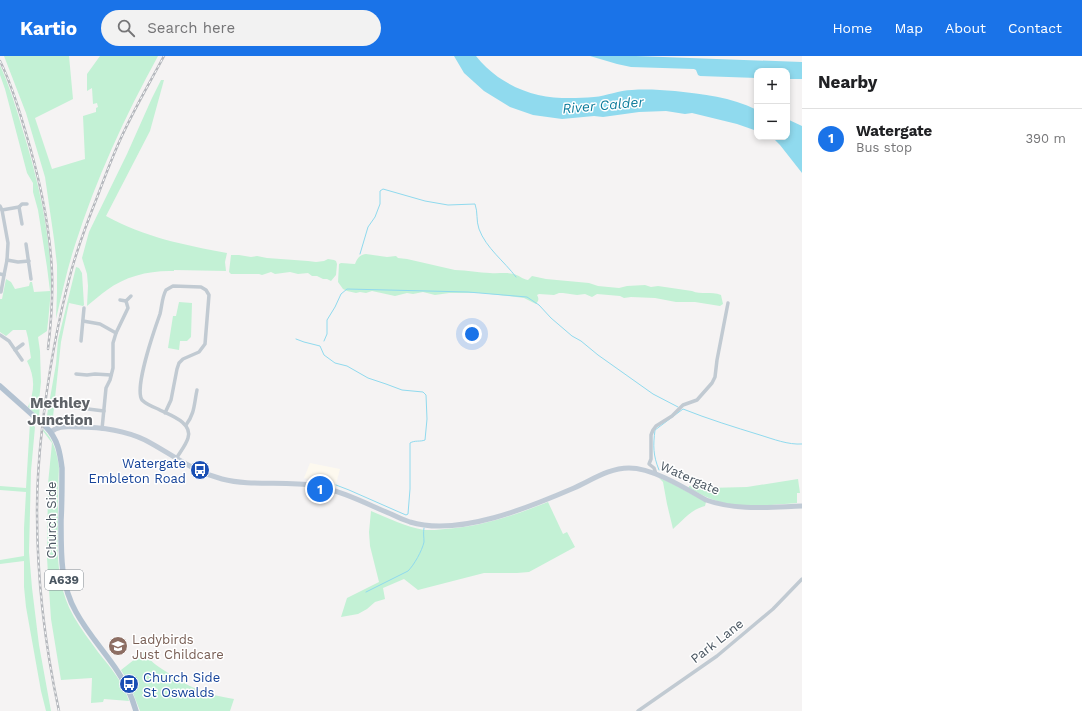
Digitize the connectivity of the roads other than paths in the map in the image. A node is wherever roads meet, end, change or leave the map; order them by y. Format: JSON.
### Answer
{"nodes":[{"id":1,"x":27,"y":204,"type":"dead end"},
{"id":2,"x":0,"y":206,"type":"edge"},
{"id":3,"x":19,"y":207,"type":"junction"},
{"id":4,"x":2,"y":210,"type":"junction"},
{"id":5,"x":2,"y":224,"type":"edge"},
{"id":6,"x":22,"y":224,"type":"dead end"},
{"id":7,"x":26,"y":244,"type":"dead end"},
{"id":8,"x":7,"y":260,"type":"junction"},
{"id":9,"x":29,"y":261,"type":"junction"},
{"id":10,"x":2,"y":275,"type":"edge"},
{"id":11,"x":31,"y":279,"type":"dead end"},
{"id":12,"x":1,"y":292,"type":"dead end"},
{"id":13,"x":131,"y":296,"type":"dead end"},
{"id":14,"x":120,"y":300,"type":"dead end"},
{"id":15,"x":126,"y":300,"type":"junction"},
{"id":16,"x":728,"y":303,"type":"dead end"},
{"id":17,"x":84,"y":308,"type":"dead end"},
{"id":18,"x":83,"y":321,"type":"junction"},
{"id":19,"x":116,"y":333,"type":"junction"},
{"id":20,"x":0,"y":334,"type":"edge"},
{"id":21,"x":81,"y":341,"type":"dead end"},
{"id":22,"x":23,"y":344,"type":"dead end"},
{"id":23,"x":15,"y":350,"type":"junction"},
{"id":24,"x":22,"y":360,"type":"dead end"},
{"id":25,"x":76,"y":374,"type":"dead end"},
{"id":26,"x":112,"y":376,"type":"junction"},
{"id":27,"x":0,"y":386,"type":"edge"},
{"id":28,"x":197,"y":390,"type":"dead end"},
{"id":29,"x":72,"y":407,"type":"dead end"},
{"id":30,"x":104,"y":411,"type":"junction"},
{"id":31,"x":165,"y":413,"type":"junction"},
{"id":32,"x":186,"y":424,"type":"junction"},
{"id":33,"x":102,"y":429,"type":"junction"},
{"id":34,"x":51,"y":432,"type":"junction"},
{"id":35,"x":176,"y":459,"type":"junction"},
{"id":36,"x":649,"y":464,"type":"junction"},
{"id":37,"x":641,"y":469,"type":"junction"},
{"id":38,"x":656,"y":474,"type":"junction"},
{"id":39,"x":802,"y":506,"type":"edge"},
{"id":40,"x":802,"y":579,"type":"edge"},
{"id":41,"x":136,"y":711,"type":"edge"},
{"id":42,"x":638,"y":711,"type":"edge"}],
"edges":[{"from":1,"to":3,"type":"street"},
{"from":2,"to":4,"type":"street"},
{"from":3,"to":4,"type":"street"},
{"from":3,"to":6,"type":"street"},
{"from":4,"to":5,"type":"street"},
{"from":5,"to":8,"type":"street"},
{"from":7,"to":9,"type":"street"},
{"from":8,"to":9,"type":"street"},
{"from":8,"to":10,"type":"street"},
{"from":9,"to":11,"type":"street"},
{"from":10,"to":12,"type":"street"},
{"from":13,"to":15,"type":"street"},
{"from":14,"to":15,"type":"street"},
{"from":15,"to":19,"type":"street"},
{"from":16,"to":36,"type":"street"},
{"from":17,"to":18,"type":"street"},
{"from":18,"to":19,"type":"street"},
{"from":18,"to":21,"type":"street"},
{"from":19,"to":26,"type":"street"},
{"from":20,"to":23,"type":"street"},
{"from":22,"to":23,"type":"street"},
{"from":23,"to":24,"type":"street"},
{"from":25,"to":26,"type":"street"},
{"from":26,"to":30,"type":"street"},
{"from":27,"to":34,"type":"main road","number":"A639"},
{"from":28,"to":32,"type":"street"},
{"from":29,"to":30,"type":"street"},
{"from":30,"to":33,"type":"street"},
{"from":31,"to":31,"type":"street"},
{"from":31,"to":32,"type":"street"},
{"from":32,"to":35,"type":"street"},
{"from":33,"to":34,"type":"main road","name":"Watergate"},
{"from":33,"to":35,"type":"main road","name":"Watergate"},
{"from":34,"to":41,"type":"main road","name":"Church Side","number":"A639"},
{"from":35,"to":37,"type":"main road","name":"Watergate"},
{"from":36,"to":37,"type":"street"},
{"from":36,"to":38,"type":"street"},
{"from":37,"to":38,"type":"main road","name":"Watergate"},
{"from":38,"to":39,"type":"main road","name":"Watergate"},
{"from":40,"to":42,"type":"street","name":"Park Lane"}]}
